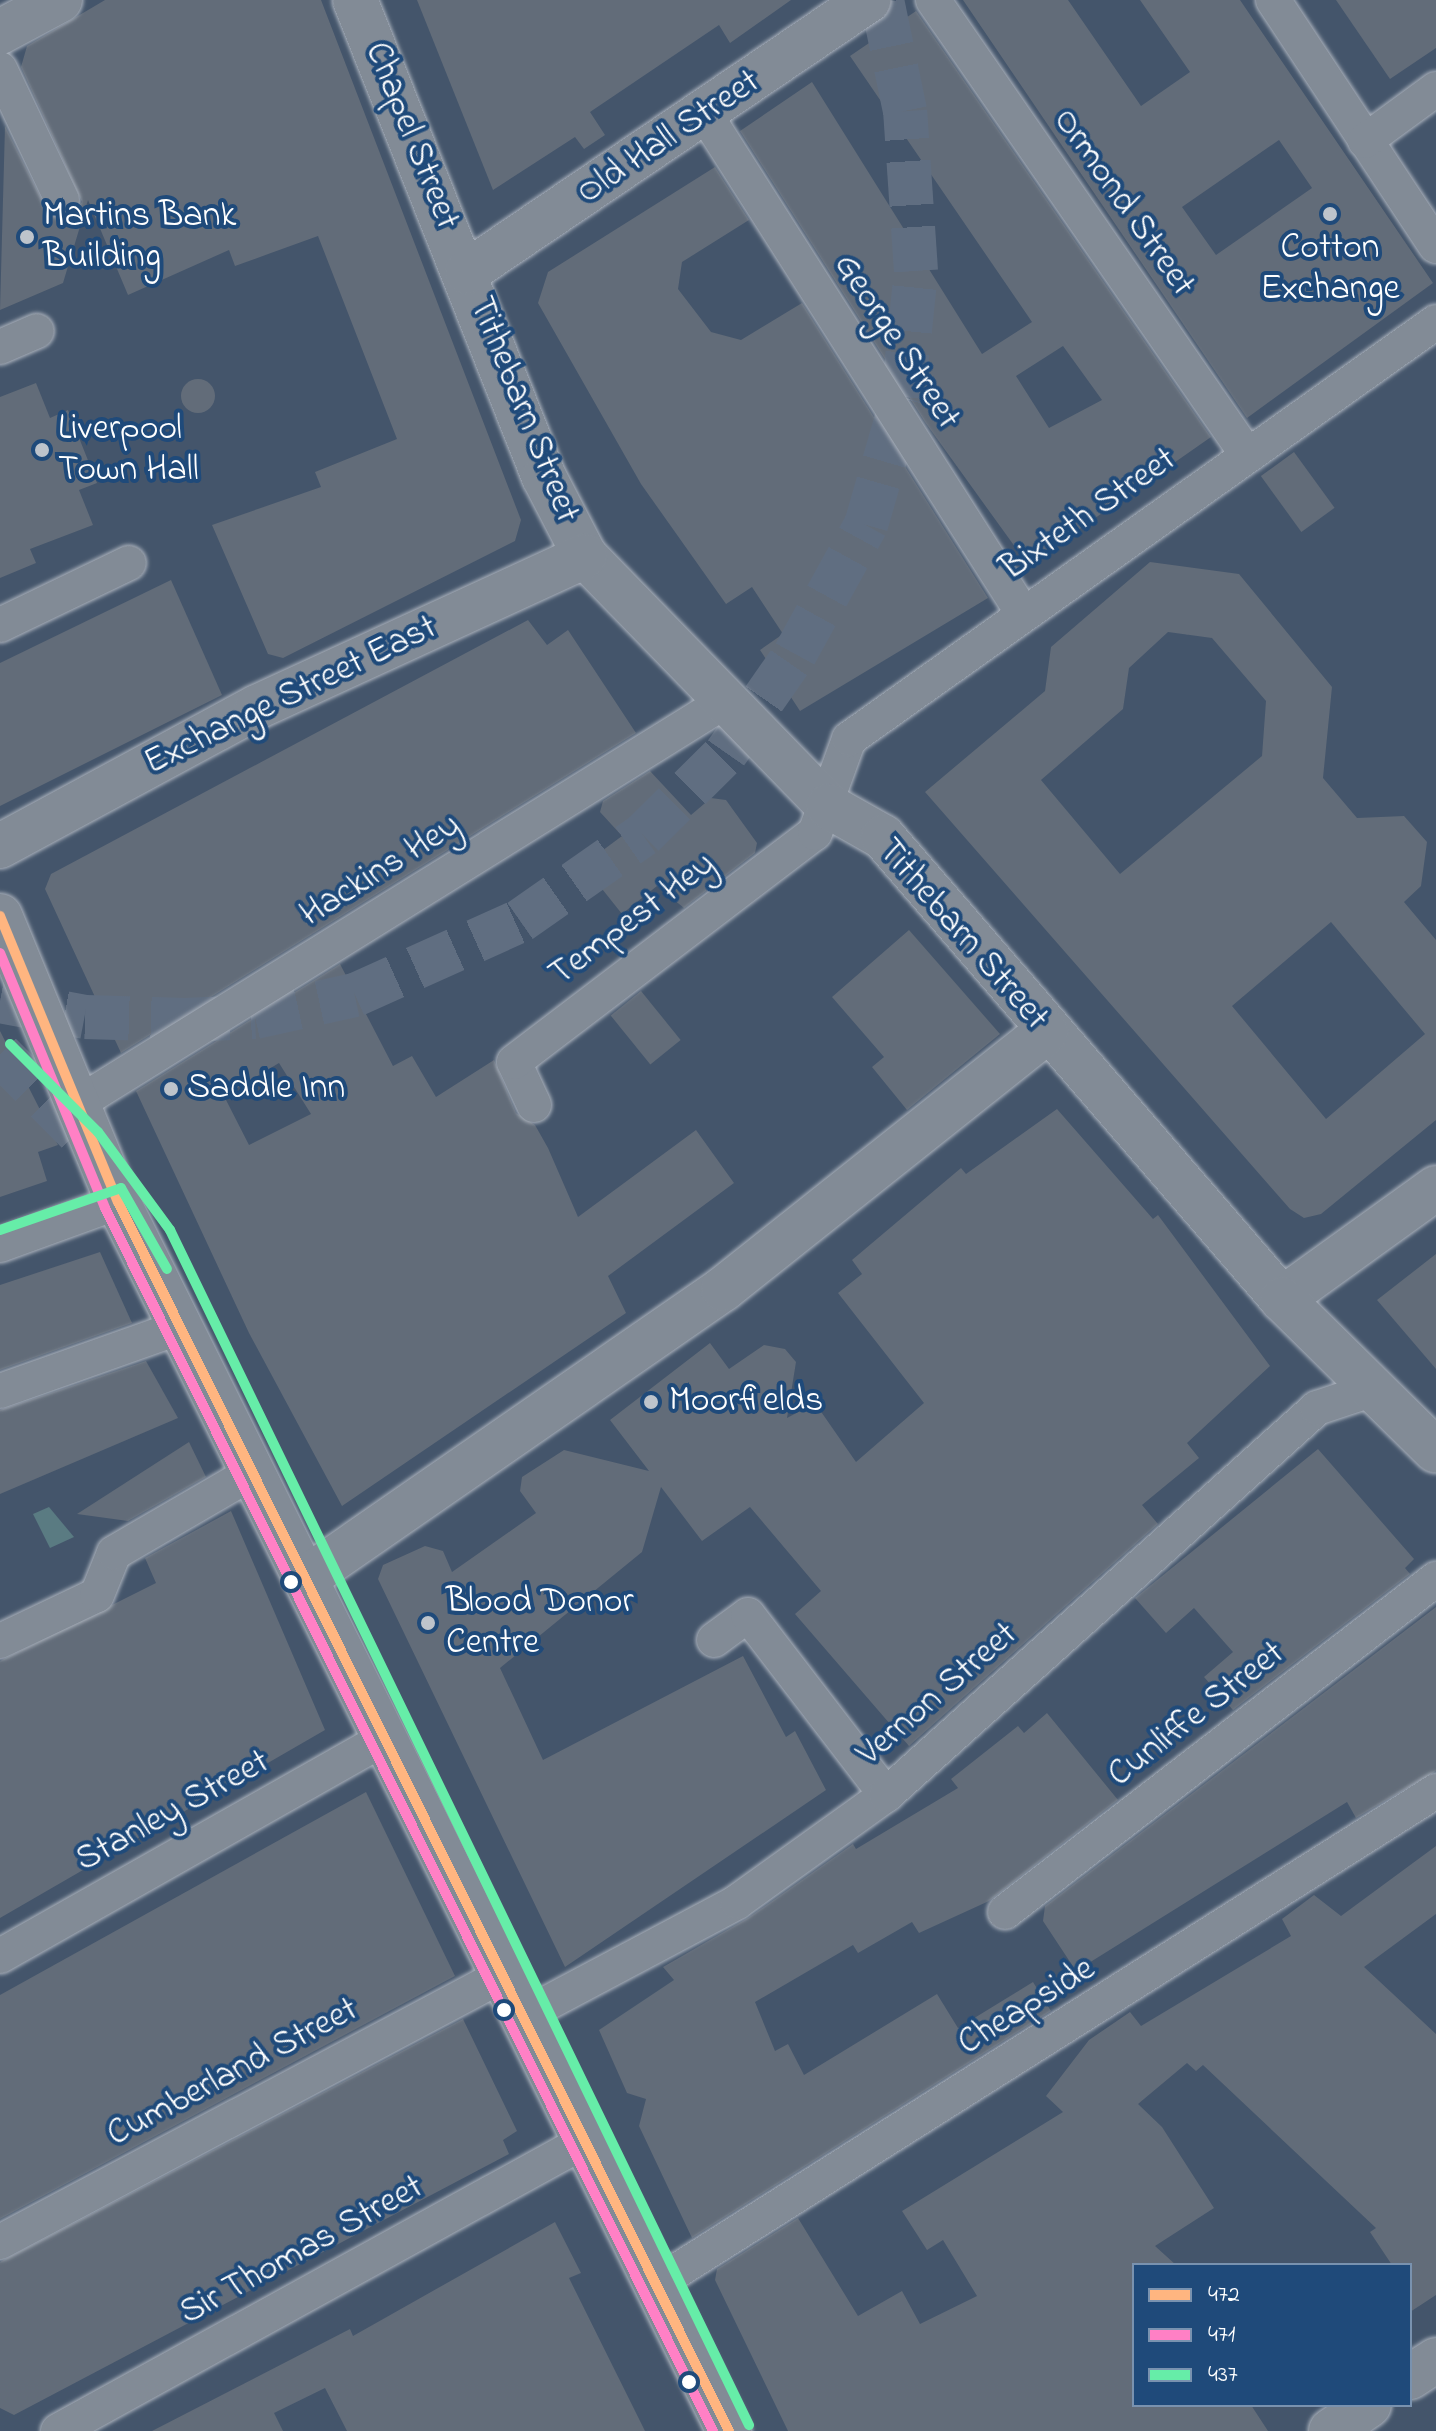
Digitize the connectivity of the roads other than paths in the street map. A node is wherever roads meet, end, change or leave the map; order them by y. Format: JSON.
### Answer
{"nodes":[{"id":1,"x":60,"y":0,"type":"edge"},
{"id":2,"x":355,"y":0,"type":"edge"},
{"id":3,"x":869,"y":0,"type":"edge"},
{"id":4,"x":933,"y":0,"type":"edge"},
{"id":5,"x":1273,"y":0,"type":"edge"},
{"id":6,"x":0,"y":32,"type":"edge"},
{"id":7,"x":0,"y":69,"type":"edge"},
{"id":8,"x":1436,"y":89,"type":"edge"},
{"id":9,"x":705,"y":114,"type":"junction"},
{"id":10,"x":1365,"y":141,"type":"junction"},
{"id":11,"x":62,"y":200,"type":"dead end"},
{"id":12,"x":1436,"y":246,"type":"edge"},
{"id":13,"x":467,"y":272,"type":"junction"},
{"id":14,"x":1436,"y":322,"type":"edge"},
{"id":15,"x":37,"y":331,"type":"dead end"},
{"id":16,"x":0,"y":347,"type":"edge"},
{"id":17,"x":1246,"y":453,"type":"junction"},
{"id":18,"x":585,"y":556,"type":"junction"},
{"id":19,"x":129,"y":563,"type":"dead end"},
{"id":20,"x":1022,"y":612,"type":"junction"},
{"id":21,"x":0,"y":625,"type":"edge"},
{"id":22,"x":724,"y":702,"type":"junction"},
{"id":23,"x":828,"y":806,"type":"junction"},
{"id":24,"x":0,"y":846,"type":"edge"},
{"id":25,"x":0,"y":916,"type":"edge"},
{"id":26,"x":1046,"y":1032,"type":"junction"},
{"id":27,"x":77,"y":1104,"type":"junction"},
{"id":28,"x":534,"y":1105,"type":"dead end"},
{"id":29,"x":1436,"y":1188,"type":"edge"},
{"id":30,"x":118,"y":1202,"type":"junction"},
{"id":31,"x":0,"y":1245,"type":"edge"},
{"id":32,"x":1282,"y":1299,"type":"junction"},
{"id":33,"x":181,"y":1327,"type":"junction"},
{"id":34,"x":1371,"y":1390,"type":"junction"},
{"id":35,"x":0,"y":1391,"type":"edge"},
{"id":36,"x":1436,"y":1451,"type":"edge"},
{"id":37,"x":253,"y":1472,"type":"junction"},
{"id":38,"x":306,"y":1578,"type":"junction"},
{"id":39,"x":1436,"y":1579,"type":"edge"},
{"id":40,"x":714,"y":1640,"type":"dead end"},
{"id":41,"x":0,"y":1641,"type":"edge"},
{"id":42,"x":385,"y":1738,"type":"junction"},
{"id":43,"x":1436,"y":1791,"type":"edge"},
{"id":44,"x":886,"y":1795,"type":"junction"},
{"id":45,"x":1005,"y":1912,"type":"dead end"},
{"id":46,"x":0,"y":1956,"type":"edge"},
{"id":47,"x":503,"y":1975,"type":"junction"},
{"id":48,"x":523,"y":2016,"type":"junction"},
{"id":49,"x":585,"y":2141,"type":"junction"},
{"id":50,"x":0,"y":2242,"type":"edge"},
{"id":51,"x":656,"y":2284,"type":"junction"},
{"id":52,"x":1436,"y":2360,"type":"edge"},
{"id":53,"x":1412,"y":2376,"type":"edge"},
{"id":54,"x":1366,"y":2407,"type":"edge"},
{"id":55,"x":58,"y":2431,"type":"edge"},
{"id":56,"x":729,"y":2431,"type":"edge"},
{"id":57,"x":1331,"y":2431,"type":"edge"}],
"edges":[{"from":1,"to":6,"type":"main road"},
{"from":2,"to":13,"type":"main road","name":"Chapel Street"},
{"from":3,"to":9,"type":"main road","name":"Old Hall Street"},
{"from":4,"to":17,"type":"street","name":"Ormond Street"},
{"from":5,"to":10,"type":"street"},
{"from":7,"to":11,"type":"street"},
{"from":8,"to":10,"type":"street"},
{"from":9,"to":13,"type":"main road","name":"Old Hall Street"},
{"from":9,"to":20,"type":"street","name":"George Street"},
{"from":10,"to":12,"type":"street"},
{"from":13,"to":18,"type":"main road","name":"Tithebarn Street"},
{"from":14,"to":17,"type":"street","name":"Bixteth Street"},
{"from":15,"to":16,"type":"street"},
{"from":17,"to":20,"type":"street","name":"Bixteth Street"},
{"from":18,"to":22,"type":"main road","name":"Tithebarn Street"},
{"from":18,"to":24,"type":"main road","name":"Exchange Street East"},
{"from":19,"to":21,"type":"street"},
{"from":20,"to":23,"type":"street","name":"Bixteth Street"},
{"from":22,"to":23,"type":"main road","name":"Tithebarn Street"},
{"from":22,"to":27,"type":"street","name":"Hackins Hey"},
{"from":23,"to":26,"type":"main road","name":"Tithebarn Street"},
{"from":23,"to":28,"type":"street","name":"Tempest Hey"},
{"from":25,"to":27,"type":"main road"},
{"from":26,"to":32,"type":"main road","name":"Tithebarn Street"},
{"from":26,"to":38,"type":"main road"},
{"from":27,"to":30,"type":"main road"},
{"from":29,"to":32,"type":"main road"},
{"from":30,"to":31,"type":"street"},
{"from":30,"to":33,"type":"main road"},
{"from":32,"to":34,"type":"main road","name":"Tithebarn Street"},
{"from":33,"to":35,"type":"street"},
{"from":33,"to":37,"type":"main road"},
{"from":34,"to":36,"type":"main road","name":"Tithebarn Street"},
{"from":34,"to":44,"type":"street","name":"Vernon Street"},
{"from":37,"to":38,"type":"main road"},
{"from":37,"to":41,"type":"street"},
{"from":38,"to":42,"type":"main road"},
{"from":39,"to":45,"type":"street","name":"Cunliffe Street"},
{"from":40,"to":44,"type":"street"},
{"from":42,"to":46,"type":"street","name":"Stanley Street"},
{"from":42,"to":47,"type":"main road"},
{"from":43,"to":51,"type":"street","name":"Cheapside"},
{"from":44,"to":48,"type":"street","name":"Vernon Street"},
{"from":47,"to":48,"type":"main road"},
{"from":47,"to":50,"type":"street","name":"Cumberland Street"},
{"from":48,"to":49,"type":"main road"},
{"from":49,"to":51,"type":"main road"},
{"from":49,"to":55,"type":"street","name":"Sir Thomas Street"},
{"from":51,"to":56,"type":"main road"},
{"from":52,"to":53,"type":"main road"},
{"from":54,"to":57,"type":"main road"}]}
